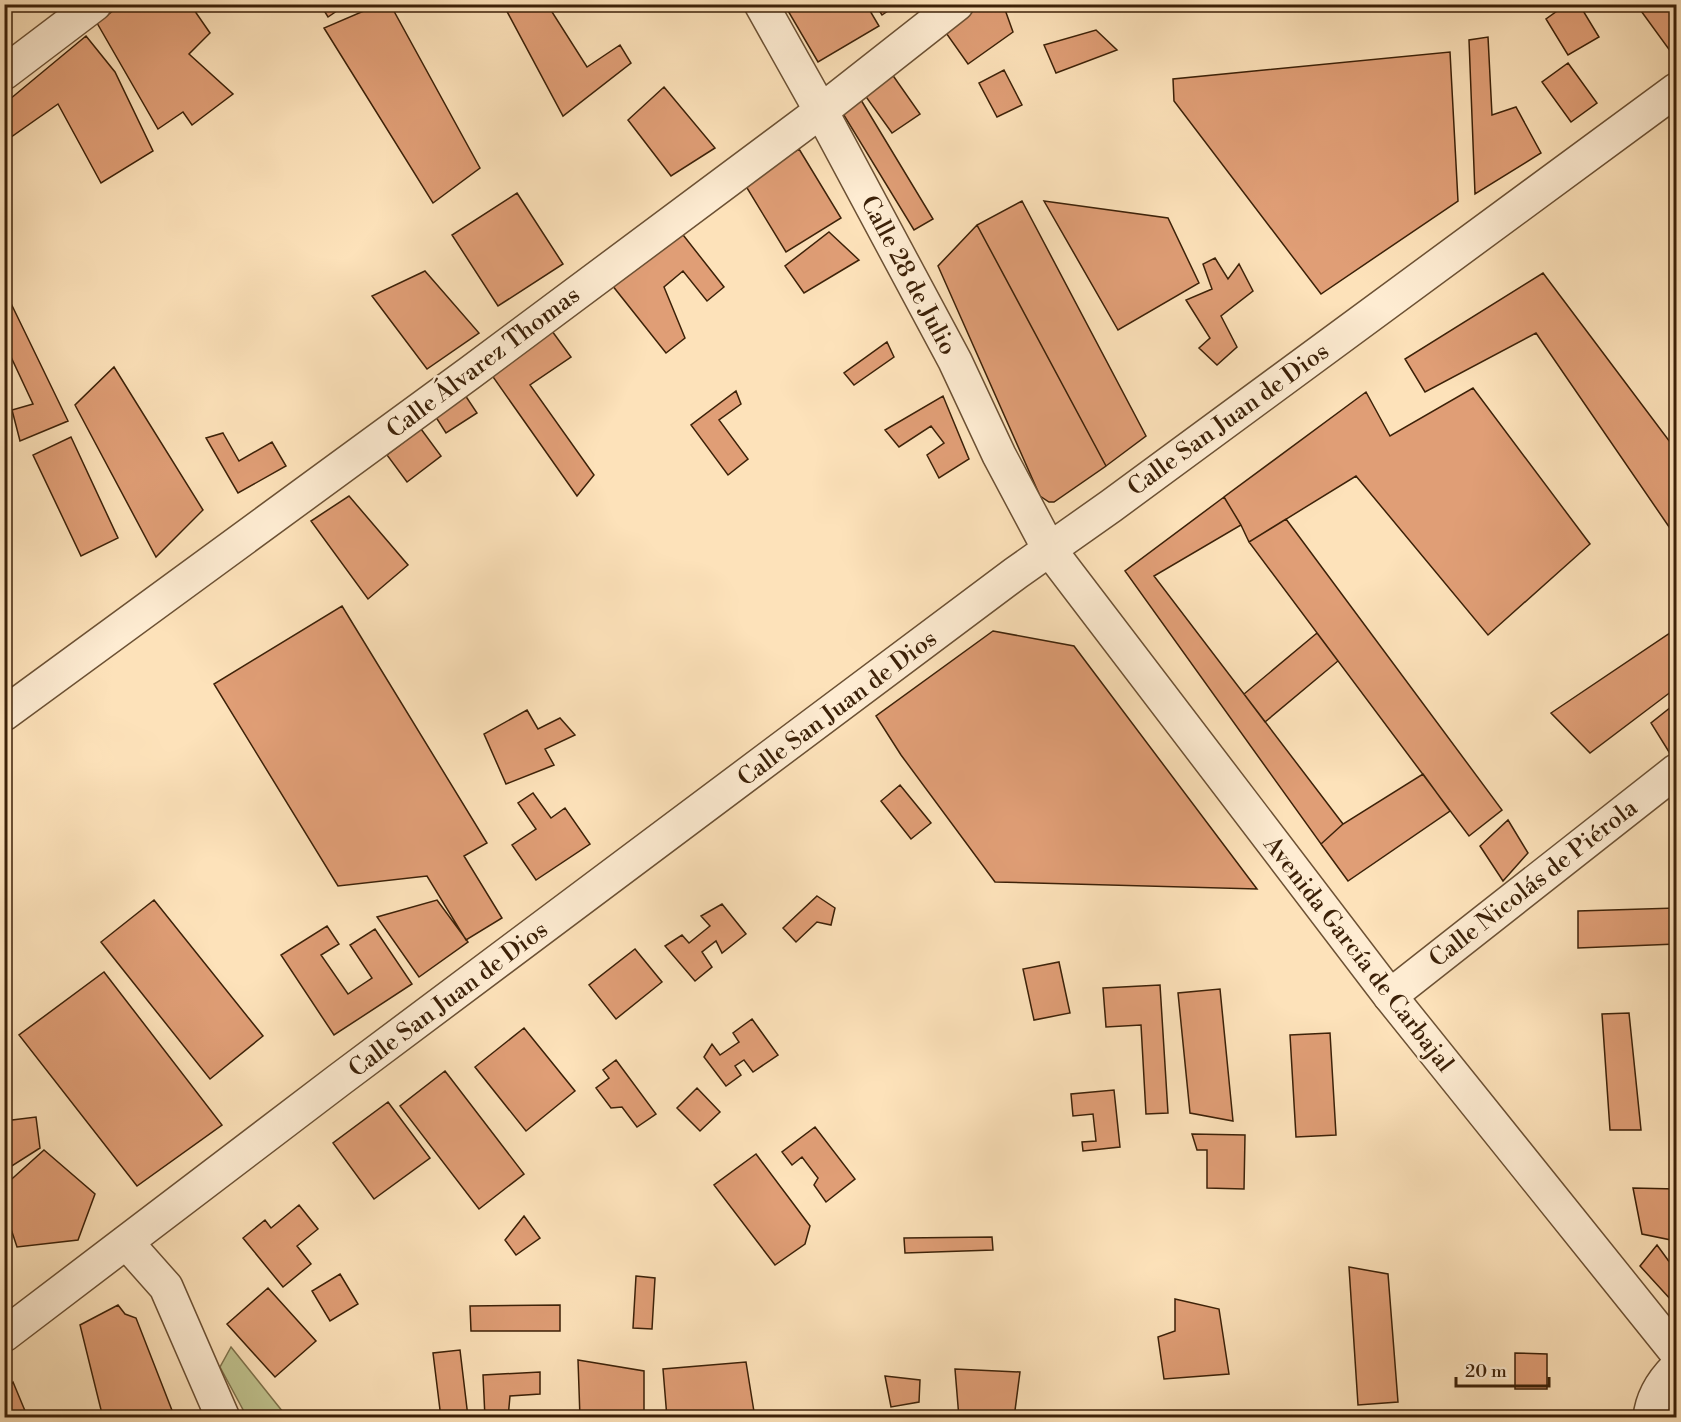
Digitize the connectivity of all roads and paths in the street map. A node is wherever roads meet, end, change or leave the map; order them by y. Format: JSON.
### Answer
{"nodes":[{"id":1,"x":95,"y":4,"type":"edge"},
{"id":2,"x":761,"y":4,"type":"edge"},
{"id":3,"x":957,"y":4,"type":"edge"},
{"id":4,"x":4,"y":73,"type":"edge"},
{"id":5,"x":1677,"y":90,"type":"edge"},
{"id":6,"x":821,"y":111,"type":"junction"},
{"id":7,"x":1049,"y":549,"type":"junction"},
{"id":8,"x":4,"y":714,"type":"edge"},
{"id":9,"x":1677,"y":771,"type":"edge"},
{"id":10,"x":1390,"y":996,"type":"junction"},
{"id":11,"x":126,"y":1242,"type":"junction"},
{"id":12,"x":4,"y":1335,"type":"edge"},
{"id":13,"x":1677,"y":1352,"type":"edge"},
{"id":14,"x":1677,"y":1368,"type":"edge"},
{"id":15,"x":223,"y":1418,"type":"edge"},
{"id":16,"x":1650,"y":1418,"type":"edge"}],
"edges":[{"from":1,"to":4,"type":"street"},
{"from":2,"to":6,"type":"street","name":"Calle 28 de Julio"},
{"from":3,"to":6,"type":"street","name":"Calle Álvarez Thomas"},
{"from":5,"to":7,"type":"street","name":"Calle San Juan de Dios"},
{"from":6,"to":7,"type":"street","name":"Calle 28 de Julio"},
{"from":6,"to":8,"type":"street","name":"Calle Álvarez Thomas"},
{"from":7,"to":10,"type":"street","name":"Avenida García de Carbajal"},
{"from":7,"to":11,"type":"street","name":"Calle San Juan de Dios"},
{"from":9,"to":10,"type":"street","name":"Calle Nicolás de Piérola"},
{"from":10,"to":13,"type":"street","name":"Avenida García de Carbajal"},
{"from":11,"to":12,"type":"street","name":"Calle San Juan de Dios"},
{"from":11,"to":15,"type":"street"},
{"from":14,"to":16,"type":"street"}]}
